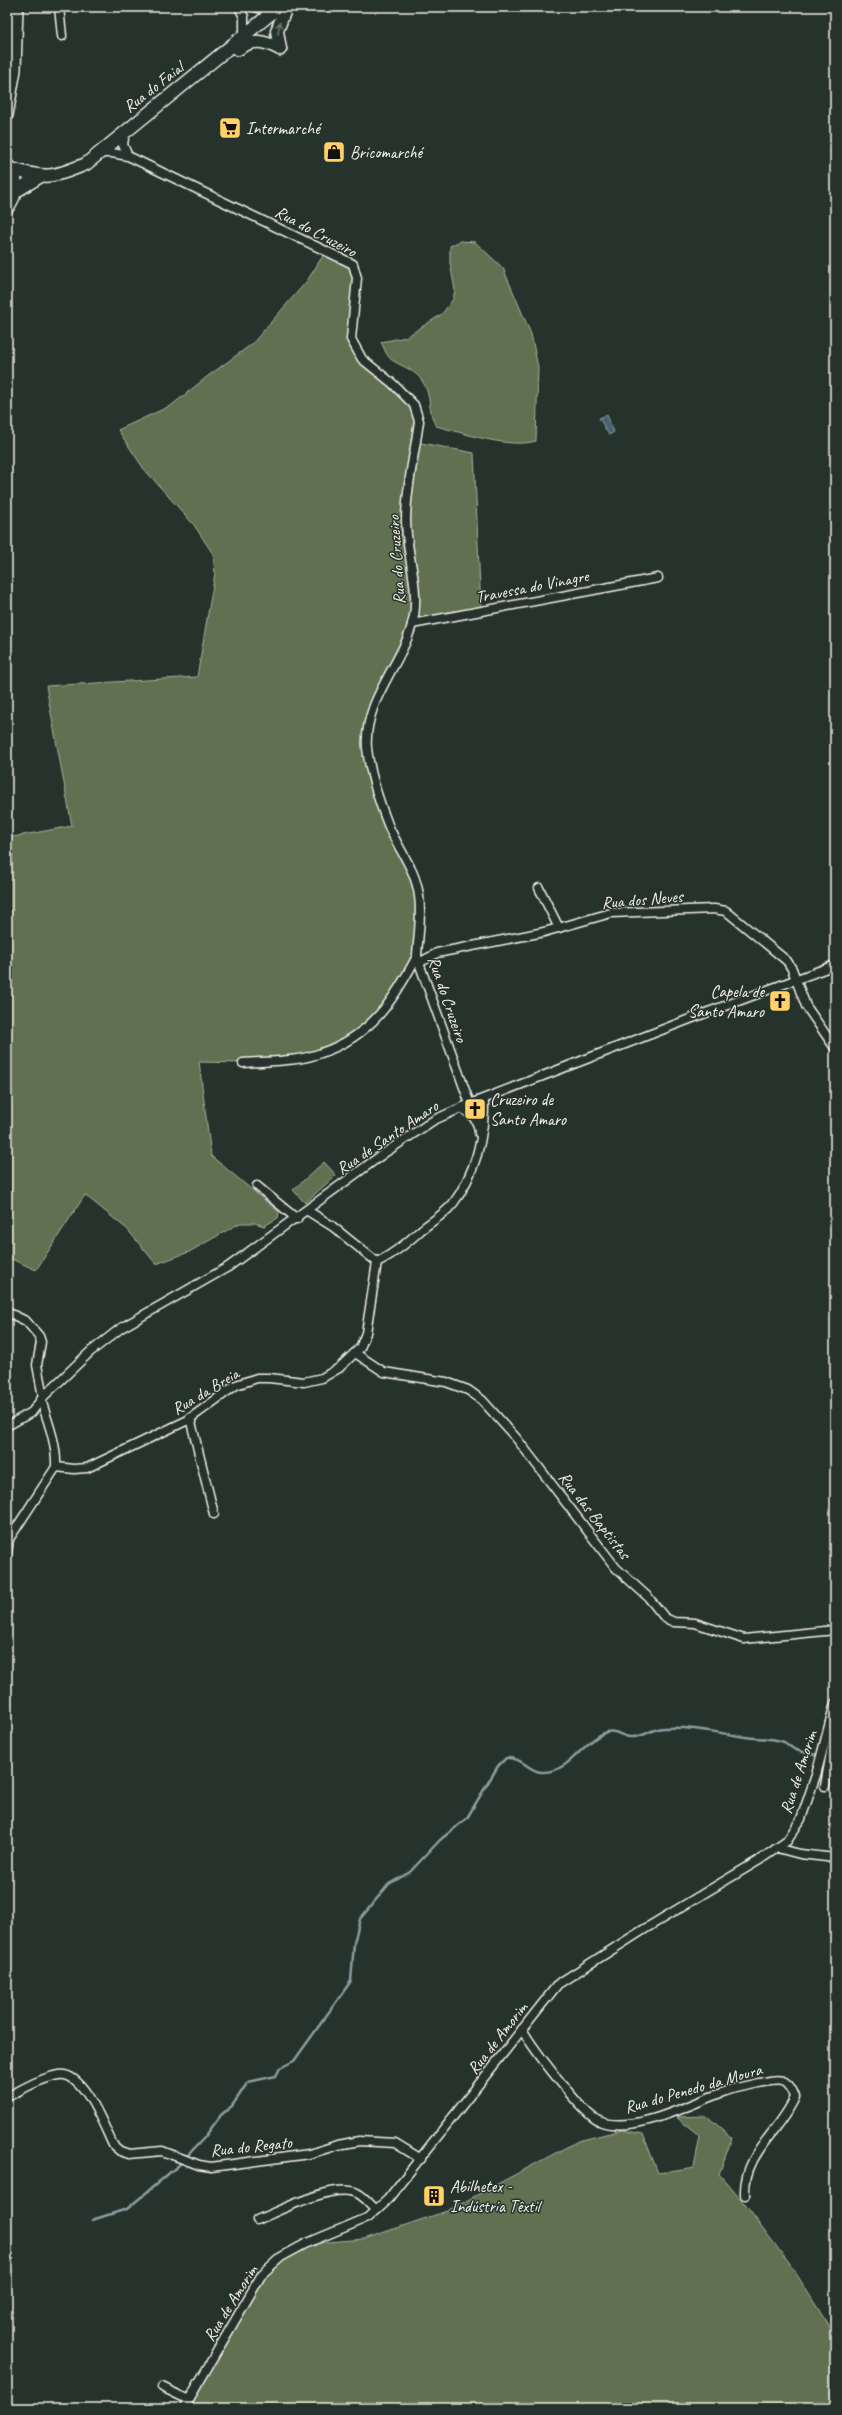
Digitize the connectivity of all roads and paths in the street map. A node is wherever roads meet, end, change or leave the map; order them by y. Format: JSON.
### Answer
{"nodes":[{"id":1,"x":8,"y":7,"type":"edge"},
{"id":2,"x":17,"y":7,"type":"edge"},
{"id":3,"x":59,"y":7,"type":"edge"},
{"id":4,"x":239,"y":7,"type":"edge"},
{"id":5,"x":255,"y":7,"type":"edge"},
{"id":6,"x":286,"y":7,"type":"edge"},
{"id":7,"x":276,"y":9,"type":"edge"},
{"id":8,"x":62,"y":36,"type":"dead end"},
{"id":9,"x":244,"y":37,"type":"junction"},
{"id":10,"x":7,"y":59,"type":"edge"},
{"id":11,"x":197,"y":74,"type":"junction"},
{"id":12,"x":7,"y":115,"type":"edge"},
{"id":13,"x":125,"y":130,"type":"junction"},
{"id":14,"x":98,"y":153,"type":"junction"},
{"id":15,"x":128,"y":156,"type":"junction"},
{"id":16,"x":9,"y":166,"type":"edge"},
{"id":17,"x":39,"y":177,"type":"junction"},
{"id":18,"x":16,"y":192,"type":"junction"},
{"id":19,"x":7,"y":208,"type":"edge"},
{"id":20,"x":658,"y":578,"type":"dead end"},
{"id":21,"x":412,"y":624,"type":"junction"},
{"id":22,"x":539,"y":888,"type":"dead end"},
{"id":23,"x":559,"y":928,"type":"junction"},
{"id":24,"x":418,"y":960,"type":"junction"},
{"id":25,"x":835,"y":966,"type":"edge"},
{"id":26,"x":796,"y":979,"type":"junction"},
{"id":27,"x":835,"y":1048,"type":"edge"},
{"id":28,"x":243,"y":1063,"type":"dead end"},
{"id":29,"x":484,"y":1099,"type":"junction"},
{"id":30,"x":470,"y":1104,"type":"junction"},
{"id":31,"x":461,"y":1108,"type":"junction"},
{"id":32,"x":480,"y":1141,"type":"junction"},
{"id":33,"x":257,"y":1186,"type":"dead end"},
{"id":34,"x":308,"y":1211,"type":"junction"},
{"id":35,"x":296,"y":1219,"type":"junction"},
{"id":36,"x":377,"y":1262,"type":"junction"},
{"id":37,"x":7,"y":1312,"type":"edge"},
{"id":38,"x":355,"y":1353,"type":"junction"},
{"id":39,"x":42,"y":1398,"type":"junction"},
{"id":40,"x":190,"y":1418,"type":"junction"},
{"id":41,"x":7,"y":1426,"type":"edge"},
{"id":42,"x":56,"y":1467,"type":"junction"},
{"id":43,"x":214,"y":1514,"type":"dead end"},
{"id":44,"x":7,"y":1554,"type":"edge"},
{"id":45,"x":835,"y":1630,"type":"edge"},
{"id":46,"x":835,"y":1703,"type":"edge"},
{"id":47,"x":830,"y":1721,"type":"junction"},
{"id":48,"x":825,"y":1786,"type":"dead end"},
{"id":49,"x":777,"y":1848,"type":"junction"},
{"id":50,"x":835,"y":1858,"type":"edge"},
{"id":51,"x":522,"y":2030,"type":"junction"},
{"id":52,"x":7,"y":2097,"type":"edge"},
{"id":53,"x":421,"y":2159,"type":"junction"},
{"id":54,"x":746,"y":2194,"type":"dead end"},
{"id":55,"x":376,"y":2210,"type":"junction"},
{"id":56,"x":257,"y":2220,"type":"dead end"},
{"id":57,"x":162,"y":2387,"type":"dead end"},
{"id":58,"x":188,"y":2400,"type":"junction"},
{"id":59,"x":184,"y":2408,"type":"edge"}],
"edges":[{"from":1,"to":10,"type":"street"},
{"from":2,"to":12,"type":"street"},
{"from":3,"to":8,"type":"street"},
{"from":4,"to":9,"type":"street"},
{"from":5,"to":7,"type":"street"},
{"from":11,"to":6,"type":"main road","one_way":true},
{"from":7,"to":9,"type":"main road","name":"Rua do Faial"},
{"from":9,"to":11,"type":"main road","name":"Rua do Faial"},
{"from":11,"to":13,"type":"main road","name":"Rua do Faial"},
{"from":13,"to":14,"type":"main road","name":"Rua do Faial"},
{"from":13,"to":15,"type":"street"},
{"from":14,"to":15,"type":"street","name":"Rua do Cruzeiro"},
{"from":14,"to":17,"type":"main road","name":"Rua do Faial"},
{"from":15,"to":21,"type":"street","name":"Rua do Cruzeiro"},
{"from":16,"to":17,"type":"main road"},
{"from":16,"to":18,"type":"main road"},
{"from":17,"to":18,"type":"main road"},
{"from":18,"to":19,"type":"main road"},
{"from":20,"to":21,"type":"street","name":"Travessa do Vinagre"},
{"from":21,"to":24,"type":"street","name":"Rua do Cruzeiro"},
{"from":22,"to":23,"type":"street"},
{"from":23,"to":24,"type":"street","name":"Rua dos Neves"},
{"from":23,"to":26,"type":"street","name":"Rua dos Neves"},
{"from":24,"to":28,"type":"street"},
{"from":24,"to":30,"type":"street","name":"Rua do Cruzeiro"},
{"from":25,"to":26,"type":"street","name":"Rua de Santo Amaro"},
{"from":26,"to":27,"type":"street","name":"Rua dos Neves"},
{"from":26,"to":29,"type":"street","name":"Rua de Santo Amaro"},
{"from":29,"to":30,"type":"street","name":"Rua de Santo Amaro"},
{"from":29,"to":32,"type":"street"},
{"from":30,"to":31,"type":"street","name":"Rua de Santo Amaro"},
{"from":31,"to":32,"type":"street"},
{"from":31,"to":34,"type":"street","name":"Rua de Santo Amaro"},
{"from":32,"to":36,"type":"street"},
{"from":33,"to":35,"type":"street"},
{"from":34,"to":35,"type":"street","name":"Rua de Santo Amaro"},
{"from":34,"to":36,"type":"street"},
{"from":35,"to":39,"type":"street","name":"Rua de Santo Amaro"},
{"from":36,"to":38,"type":"street","name":"Rua da Breia"},
{"from":37,"to":39,"type":"street"},
{"from":38,"to":40,"type":"street","name":"Rua da Breia"},
{"from":38,"to":45,"type":"street","name":"Rua das Baptistas"},
{"from":39,"to":41,"type":"street","name":"Rua de Santo Amaro"},
{"from":39,"to":42,"type":"street"},
{"from":40,"to":42,"type":"street","name":"Rua da Breia"},
{"from":40,"to":43,"type":"street"},
{"from":42,"to":44,"type":"street"},
{"from":46,"to":47,"type":"street","name":"Rua de Amorim"},
{"from":47,"to":48,"type":"street"},
{"from":47,"to":49,"type":"street","name":"Rua de Amorim"},
{"from":49,"to":50,"type":"street"},
{"from":49,"to":51,"type":"street","name":"Rua de Amorim"},
{"from":51,"to":53,"type":"street","name":"Rua de Amorim"},
{"from":51,"to":54,"type":"street","name":"Rua do Penedo da Moura"},
{"from":52,"to":53,"type":"street","name":"Rua do Regato"},
{"from":53,"to":55,"type":"street","name":"Rua de Amorim"},
{"from":55,"to":56,"type":"street"},
{"from":55,"to":58,"type":"street","name":"Rua de Amorim"},
{"from":57,"to":58,"type":"street"},
{"from":58,"to":59,"type":"street","name":"Rua de Amorim"}]}
